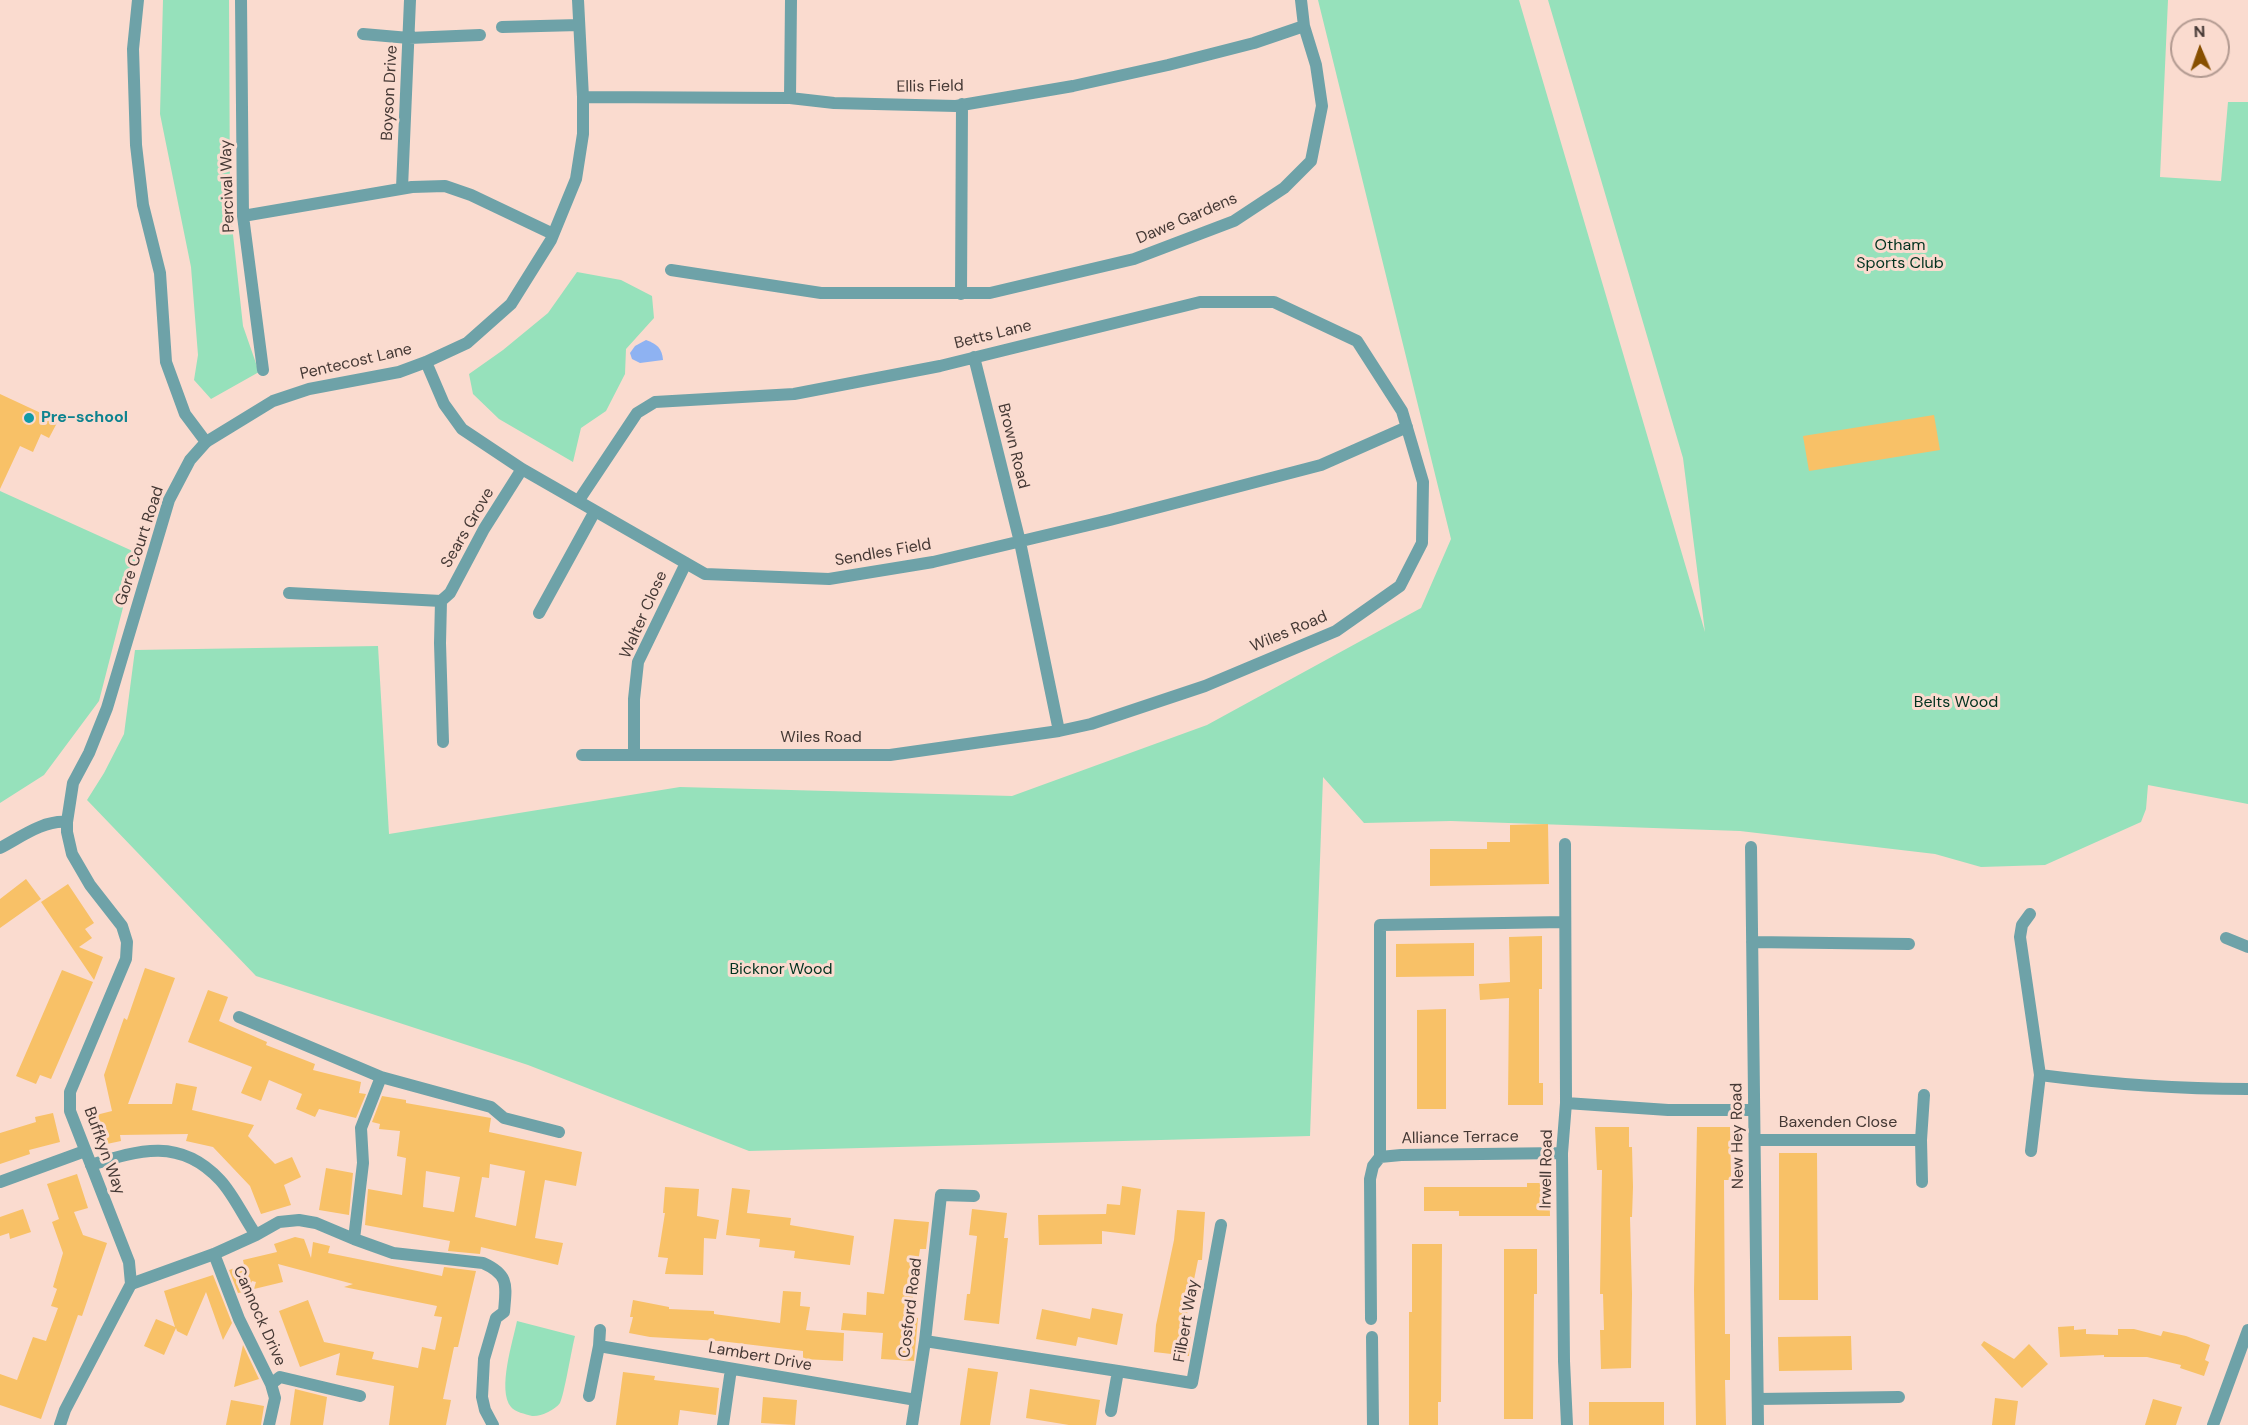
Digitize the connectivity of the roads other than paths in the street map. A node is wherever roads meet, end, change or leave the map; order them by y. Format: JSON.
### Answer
{"nodes":[{"id":1,"x":138,"y":0,"type":"edge"},
{"id":2,"x":241,"y":0,"type":"edge"},
{"id":3,"x":410,"y":0,"type":"edge"},
{"id":4,"x":578,"y":0,"type":"edge"},
{"id":5,"x":791,"y":0,"type":"edge"},
{"id":6,"x":1301,"y":0,"type":"edge"},
{"id":7,"x":579,"y":25,"type":"junction"},
{"id":8,"x":1304,"y":26,"type":"junction"},
{"id":9,"x":502,"y":27,"type":"dead end"},
{"id":10,"x":363,"y":34,"type":"dead end"},
{"id":11,"x":480,"y":35,"type":"dead end"},
{"id":12,"x":409,"y":38,"type":"junction"},
{"id":13,"x":584,"y":97,"type":"junction"},
{"id":14,"x":790,"y":98,"type":"junction"},
{"id":15,"x":962,"y":104,"type":"junction"},
{"id":16,"x":402,"y":188,"type":"junction"},
{"id":17,"x":243,"y":216,"type":"junction"},
{"id":18,"x":553,"y":234,"type":"junction"},
{"id":19,"x":671,"y":270,"type":"dead end"},
{"id":20,"x":961,"y":294,"type":"junction"},
{"id":21,"x":974,"y":357,"type":"junction"},
{"id":22,"x":426,"y":362,"type":"junction"},
{"id":23,"x":263,"y":370,"type":"dead end"},
{"id":24,"x":1407,"y":427,"type":"junction"},
{"id":25,"x":206,"y":442,"type":"junction"},
{"id":26,"x":522,"y":470,"type":"junction"},
{"id":27,"x":579,"y":500,"type":"junction"},
{"id":28,"x":595,"y":511,"type":"junction"},
{"id":29,"x":1020,"y":542,"type":"junction"},
{"id":30,"x":686,"y":563,"type":"junction"},
{"id":31,"x":289,"y":593,"type":"dead end"},
{"id":32,"x":441,"y":601,"type":"junction"},
{"id":33,"x":539,"y":613,"type":"dead end"},
{"id":34,"x":1059,"y":730,"type":"junction"},
{"id":35,"x":443,"y":742,"type":"dead end"},
{"id":36,"x":634,"y":754,"type":"junction"},
{"id":37,"x":582,"y":755,"type":"dead end"},
{"id":38,"x":67,"y":822,"type":"junction"},
{"id":39,"x":1565,"y":844,"type":"dead end"},
{"id":40,"x":1751,"y":847,"type":"dead end"},
{"id":41,"x":0,"y":848,"type":"edge"},
{"id":42,"x":2030,"y":914,"type":"dead end"},
{"id":43,"x":1565,"y":922,"type":"junction"},
{"id":44,"x":2226,"y":938,"type":"dead end"},
{"id":45,"x":1752,"y":942,"type":"junction"},
{"id":46,"x":1909,"y":944,"type":"dead end"},
{"id":47,"x":2248,"y":947,"type":"edge"},
{"id":48,"x":239,"y":1017,"type":"dead end"},
{"id":49,"x":2040,"y":1076,"type":"junction"},
{"id":50,"x":381,"y":1077,"type":"junction"},
{"id":51,"x":2248,"y":1089,"type":"edge"},
{"id":52,"x":1924,"y":1095,"type":"dead end"},
{"id":53,"x":1566,"y":1103,"type":"junction"},
{"id":54,"x":1754,"y":1110,"type":"junction"},
{"id":55,"x":559,"y":1132,"type":"dead end"},
{"id":56,"x":1755,"y":1140,"type":"junction"},
{"id":57,"x":1921,"y":1140,"type":"junction"},
{"id":58,"x":85,"y":1150,"type":"junction"},
{"id":59,"x":2031,"y":1151,"type":"dead end"},
{"id":60,"x":1562,"y":1153,"type":"junction"},
{"id":61,"x":1380,"y":1157,"type":"junction"},
{"id":62,"x":91,"y":1165,"type":"junction"},
{"id":63,"x":0,"y":1182,"type":"edge"},
{"id":64,"x":1922,"y":1182,"type":"dead end"},
{"id":65,"x":974,"y":1196,"type":"dead end"},
{"id":66,"x":1221,"y":1225,"type":"dead end"},
{"id":67,"x":256,"y":1235,"type":"junction"},
{"id":68,"x":354,"y":1239,"type":"junction"},
{"id":69,"x":214,"y":1254,"type":"junction"},
{"id":70,"x":131,"y":1284,"type":"junction"},
{"id":71,"x":1371,"y":1319,"type":"dead end"},
{"id":72,"x":600,"y":1329,"type":"dead end"},
{"id":73,"x":2248,"y":1330,"type":"edge"},
{"id":74,"x":1372,"y":1337,"type":"dead end"},
{"id":75,"x":925,"y":1341,"type":"junction"},
{"id":76,"x":599,"y":1346,"type":"junction"},
{"id":77,"x":731,"y":1369,"type":"junction"},
{"id":78,"x":1118,"y":1371,"type":"junction"},
{"id":79,"x":271,"y":1384,"type":"junction"},
{"id":80,"x":360,"y":1396,"type":"dead end"},
{"id":81,"x":589,"y":1396,"type":"dead end"},
{"id":82,"x":1899,"y":1397,"type":"dead end"},
{"id":83,"x":1758,"y":1399,"type":"junction"},
{"id":84,"x":916,"y":1400,"type":"junction"},
{"id":85,"x":1111,"y":1411,"type":"dead end"},
{"id":86,"x":60,"y":1425,"type":"edge"},
{"id":87,"x":269,"y":1425,"type":"edge"},
{"id":88,"x":493,"y":1425,"type":"edge"},
{"id":89,"x":723,"y":1425,"type":"edge"},
{"id":90,"x":912,"y":1425,"type":"edge"},
{"id":91,"x":1373,"y":1425,"type":"edge"},
{"id":92,"x":1567,"y":1425,"type":"edge"},
{"id":93,"x":1758,"y":1425,"type":"edge"},
{"id":94,"x":2213,"y":1425,"type":"edge"}],
"edges":[{"from":1,"to":25,"type":"street"},
{"from":2,"to":17,"type":"street","name":"Percival Way"},
{"from":3,"to":12,"type":"street","name":"Boyson Drive"},
{"from":4,"to":7,"type":"street","name":"Pentecost Lane"},
{"from":5,"to":14,"type":"street"},
{"from":6,"to":8,"type":"street","name":"Dawe Gardens"},
{"from":7,"to":9,"type":"street"},
{"from":7,"to":13,"type":"street","name":"Pentecost Lane"},
{"from":8,"to":15,"type":"street","name":"Ellis Field"},
{"from":8,"to":20,"type":"street","name":"Dawe Gardens"},
{"from":10,"to":12,"type":"street"},
{"from":11,"to":12,"type":"street"},
{"from":12,"to":16,"type":"street","name":"Boyson Drive"},
{"from":13,"to":14,"type":"street","name":"Ellis Field"},
{"from":13,"to":18,"type":"street","name":"Pentecost Lane"},
{"from":14,"to":15,"type":"street","name":"Ellis Field"},
{"from":15,"to":20,"type":"street"},
{"from":16,"to":17,"type":"street"},
{"from":16,"to":18,"type":"street"},
{"from":17,"to":23,"type":"street","name":"Percival Way"},
{"from":18,"to":22,"type":"street","name":"Pentecost Lane"},
{"from":19,"to":20,"type":"street","name":"Dawe Gardens"},
{"from":21,"to":24,"type":"street","name":"Betts Lane"},
{"from":21,"to":27,"type":"street","name":"Betts Lane"},
{"from":21,"to":29,"type":"street","name":"Brown Road"},
{"from":22,"to":25,"type":"street","name":"Pentecost Lane"},
{"from":22,"to":26,"type":"street","name":"Sendles Field"},
{"from":24,"to":29,"type":"street","name":"Sendles Field"},
{"from":24,"to":34,"type":"street","name":"Wiles Road"},
{"from":25,"to":38,"type":"street","name":"Gore Court Road"},
{"from":26,"to":27,"type":"street","name":"Sendles Field"},
{"from":26,"to":32,"type":"street","name":"Sears Grove"},
{"from":27,"to":28,"type":"street","name":"Sendles Field"},
{"from":28,"to":30,"type":"street","name":"Sendles Field"},
{"from":28,"to":33,"type":"street"},
{"from":29,"to":30,"type":"street","name":"Sendles Field"},
{"from":29,"to":34,"type":"street"},
{"from":30,"to":36,"type":"street","name":"Walter Close"},
{"from":31,"to":32,"type":"street"},
{"from":32,"to":35,"type":"street"},
{"from":34,"to":36,"type":"street","name":"Wiles Road"},
{"from":36,"to":37,"type":"street","name":"Wiles Road"},
{"from":38,"to":41,"type":"street"},
{"from":38,"to":58,"type":"street","name":"Buffkyn Way"},
{"from":39,"to":43,"type":"street","name":"Irwell Road"},
{"from":40,"to":45,"type":"street","name":"New Hey Road"},
{"from":42,"to":49,"type":"street"},
{"from":43,"to":53,"type":"street","name":"Irwell Road"},
{"from":43,"to":61,"type":"street"},
{"from":44,"to":47,"type":"street"},
{"from":45,"to":46,"type":"street"},
{"from":45,"to":54,"type":"street","name":"New Hey Road"},
{"from":48,"to":50,"type":"street"},
{"from":49,"to":51,"type":"street"},
{"from":49,"to":59,"type":"street"},
{"from":50,"to":55,"type":"street"},
{"from":50,"to":68,"type":"street"},
{"from":52,"to":57,"type":"street","name":"Baxenden Close"},
{"from":53,"to":54,"type":"street"},
{"from":53,"to":60,"type":"street","name":"Irwell Road"},
{"from":54,"to":56,"type":"street","name":"New Hey Road"},
{"from":56,"to":57,"type":"street","name":"Baxenden Close"},
{"from":56,"to":83,"type":"street","name":"New Hey Road"},
{"from":57,"to":64,"type":"street","name":"Baxenden Close"},
{"from":58,"to":62,"type":"street","name":"Buffkyn Way"},
{"from":58,"to":63,"type":"street"},
{"from":60,"to":61,"type":"street","name":"Alliance Terrace"},
{"from":60,"to":92,"type":"street","name":"Irwell Road"},
{"from":61,"to":71,"type":"street","name":"Alliance Terrace"},
{"from":62,"to":67,"type":"street"},
{"from":62,"to":70,"type":"street","name":"Buffkyn Way"},
{"from":65,"to":75,"type":"street","name":"Cosford Road"},
{"from":66,"to":78,"type":"street","name":"Filbert Way"},
{"from":67,"to":68,"type":"street","name":"Cannock Drive"},
{"from":67,"to":69,"type":"street","name":"Cannock Drive"},
{"from":68,"to":88,"type":"street","name":"Cannock Drive"},
{"from":69,"to":70,"type":"street"},
{"from":69,"to":79,"type":"street","name":"Cannock Drive"},
{"from":70,"to":86,"type":"street"},
{"from":72,"to":76,"type":"street"},
{"from":73,"to":94,"type":"street"},
{"from":74,"to":91,"type":"street"},
{"from":75,"to":78,"type":"street","name":"Filbert Way"},
{"from":75,"to":84,"type":"street","name":"Cosford Road"},
{"from":76,"to":77,"type":"street","name":"Lambert Drive"},
{"from":76,"to":81,"type":"street"},
{"from":77,"to":84,"type":"street","name":"Lambert Drive"},
{"from":77,"to":89,"type":"street"},
{"from":78,"to":85,"type":"street"},
{"from":79,"to":80,"type":"street"},
{"from":79,"to":87,"type":"street","name":"Cannock Drive"},
{"from":82,"to":83,"type":"street"},
{"from":83,"to":93,"type":"street","name":"New Hey Road"},
{"from":84,"to":90,"type":"street","name":"Cosford Road"}]}
